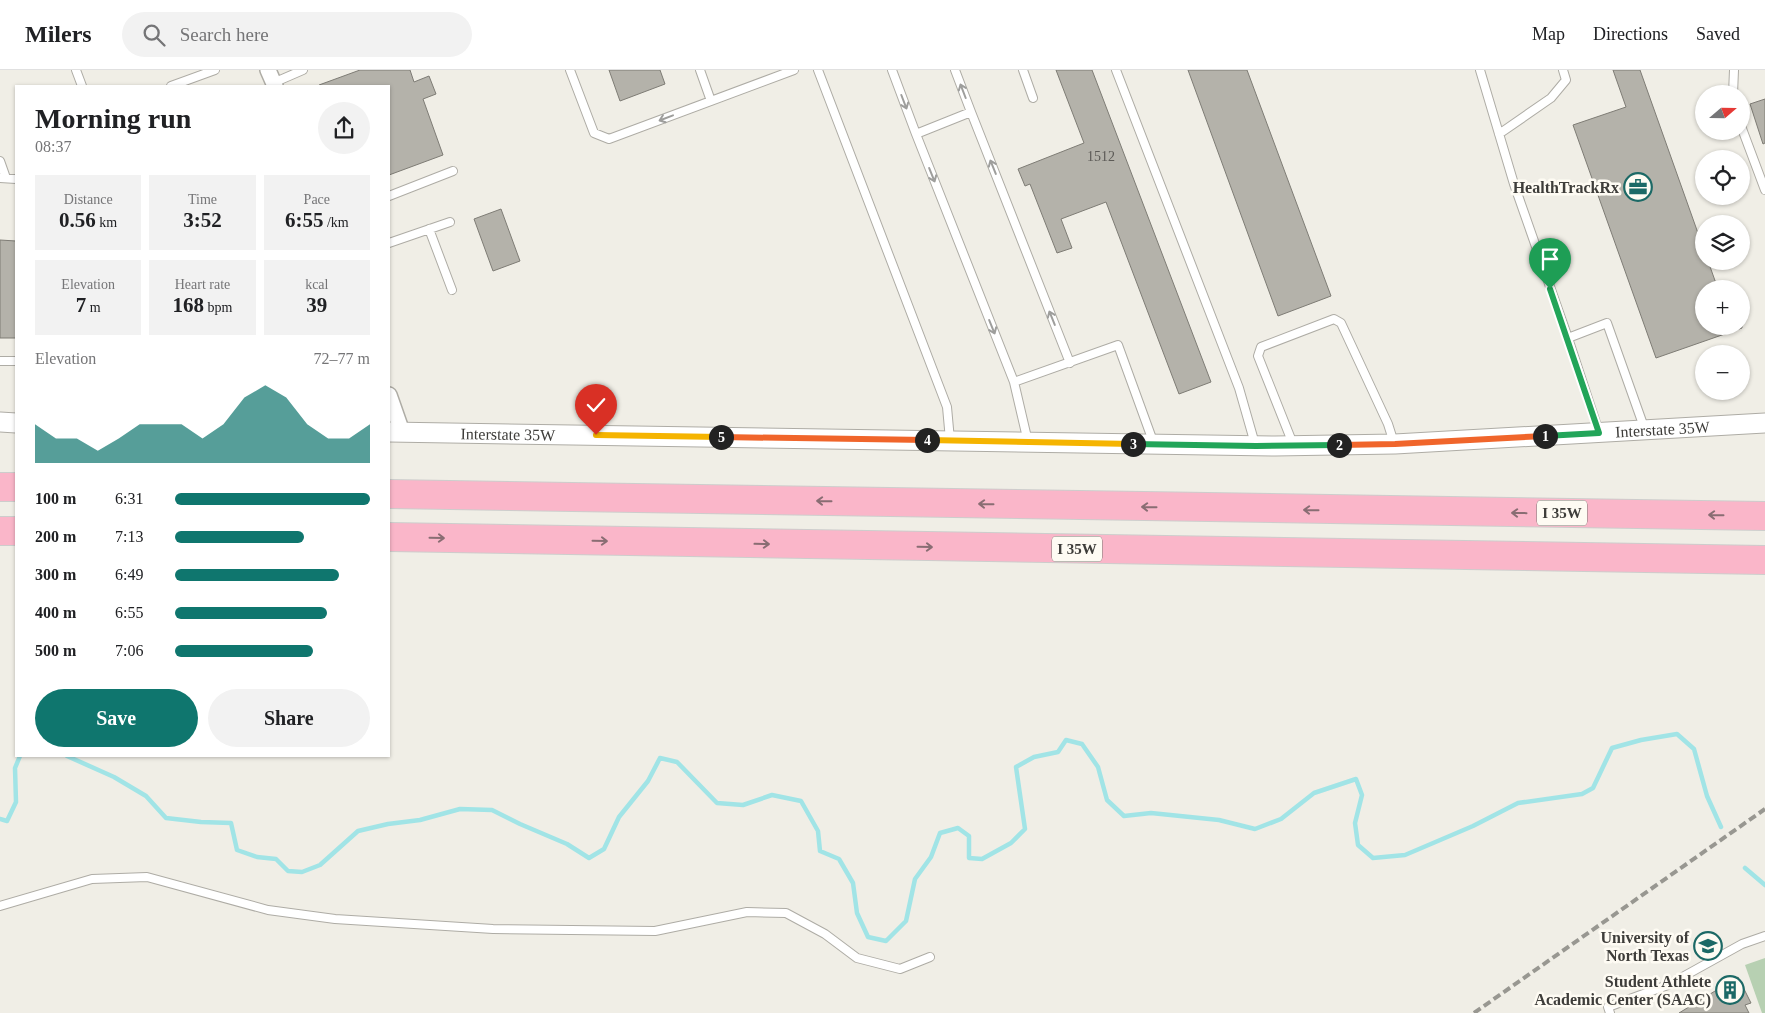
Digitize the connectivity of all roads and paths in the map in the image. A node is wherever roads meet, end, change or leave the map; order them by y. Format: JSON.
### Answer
{"nodes":[{"id":1,"x":76,"y":70,"type":"edge"},
{"id":2,"x":215,"y":70,"type":"edge"},
{"id":3,"x":303,"y":70,"type":"edge"},
{"id":4,"x":570,"y":70,"type":"edge"},
{"id":5,"x":700,"y":70,"type":"edge"},
{"id":6,"x":794,"y":70,"type":"edge"},
{"id":7,"x":818,"y":70,"type":"edge"},
{"id":8,"x":892,"y":70,"type":"edge"},
{"id":9,"x":955,"y":70,"type":"edge"},
{"id":10,"x":1023,"y":70,"type":"edge"},
{"id":11,"x":1116,"y":70,"type":"edge"},
{"id":12,"x":1480,"y":70,"type":"edge"},
{"id":13,"x":1563,"y":70,"type":"edge"},
{"id":14,"x":1734,"y":70,"type":"edge"},
{"id":15,"x":272,"y":80,"type":"edge"},
{"id":16,"x":82,"y":85,"type":"edge"},
{"id":17,"x":174,"y":85,"type":"edge"},
{"id":18,"x":1733,"y":85,"type":"edge"},
{"id":19,"x":1033,"y":98,"type":"dead end"},
{"id":20,"x":711,"y":101,"type":"junction"},
{"id":21,"x":971,"y":112,"type":"junction"},
{"id":22,"x":916,"y":134,"type":"junction"},
{"id":23,"x":1499,"y":134,"type":"junction"},
{"id":24,"x":1746,"y":140,"type":"edge"},
{"id":25,"x":0,"y":161,"type":"edge"},
{"id":26,"x":453,"y":171,"type":"dead end"},
{"id":27,"x":3,"y":178,"type":"edge"},
{"id":28,"x":1765,"y":190,"type":"edge"},
{"id":29,"x":390,"y":196,"type":"edge"},
{"id":30,"x":450,"y":222,"type":"dead end"},
{"id":31,"x":429,"y":229,"type":"junction"},
{"id":32,"x":390,"y":243,"type":"edge"},
{"id":33,"x":452,"y":290,"type":"dead end"},
{"id":34,"x":1568,"y":338,"type":"junction"},
{"id":35,"x":0,"y":361,"type":"edge"},
{"id":36,"x":15,"y":361,"type":"edge"},
{"id":37,"x":1070,"y":363,"type":"junction"},
{"id":38,"x":1014,"y":382,"type":"junction"},
{"id":39,"x":390,"y":400,"type":"edge"},
{"id":40,"x":0,"y":422,"type":"edge"},
{"id":41,"x":15,"y":423,"type":"edge"},
{"id":42,"x":1765,"y":423,"type":"edge"},
{"id":43,"x":1645,"y":430,"type":"junction"},
{"id":44,"x":396,"y":432,"type":"edge"},
{"id":45,"x":1599,"y":433,"type":"junction"},
{"id":46,"x":950,"y":440,"type":"junction"},
{"id":47,"x":1028,"y":442,"type":"junction"},
{"id":48,"x":1395,"y":444,"type":"junction"},
{"id":49,"x":1154,"y":445,"type":"junction"},
{"id":50,"x":1256,"y":446,"type":"junction"},
{"id":51,"x":1294,"y":446,"type":"junction"},
{"id":52,"x":0,"y":487,"type":"edge"},
{"id":53,"x":15,"y":487,"type":"edge"},
{"id":54,"x":390,"y":494,"type":"edge"},
{"id":55,"x":1765,"y":516,"type":"edge"},
{"id":56,"x":0,"y":531,"type":"edge"},
{"id":57,"x":15,"y":531,"type":"edge"},
{"id":58,"x":390,"y":537,"type":"edge"},
{"id":59,"x":1765,"y":560,"type":"edge"},
{"id":60,"x":0,"y":906,"type":"edge"},
{"id":61,"x":1765,"y":936,"type":"edge"},
{"id":62,"x":930,"y":957,"type":"dead end"},
{"id":63,"x":1610,"y":1013,"type":"edge"}],
"edges":[{"from":1,"to":16,"type":"lane"},
{"from":2,"to":17,"type":"lane"},
{"from":3,"to":15,"type":"lane"},
{"from":20,"to":4,"type":"lane","one_way":true},
{"from":5,"to":20,"type":"lane"},
{"from":6,"to":20,"type":"lane"},
{"from":7,"to":46,"type":"lane"},
{"from":8,"to":22,"type":"lane","one_way":true},
{"from":21,"to":9,"type":"lane","one_way":true},
{"from":10,"to":19,"type":"lane"},
{"from":11,"to":50,"type":"lane"},
{"from":12,"to":23,"type":"lane"},
{"from":13,"to":23,"type":"lane"},
{"from":14,"to":18,"type":"lane"},
{"from":21,"to":22,"type":"lane"},
{"from":37,"to":21,"type":"lane","one_way":true},
{"from":22,"to":38,"type":"lane","one_way":true},
{"from":23,"to":34,"type":"lane"},
{"from":24,"to":28,"type":"lane"},
{"from":25,"to":27,"type":"lane"},
{"from":26,"to":29,"type":"lane"},
{"from":30,"to":31,"type":"lane"},
{"from":31,"to":32,"type":"lane"},
{"from":31,"to":33,"type":"lane"},
{"from":34,"to":43,"type":"lane"},
{"from":34,"to":45,"type":"lane"},
{"from":35,"to":36,"type":"lane"},
{"from":37,"to":38,"type":"lane"},
{"from":37,"to":49,"type":"lane"},
{"from":38,"to":47,"type":"lane"},
{"from":39,"to":44,"type":"street"},
{"from":40,"to":41,"type":"street"},
{"from":42,"to":43,"type":"street","name":"Interstate 35W"},
{"from":43,"to":45,"type":"street","name":"Interstate 35W"},
{"from":44,"to":46,"type":"street","name":"Interstate 35W"},
{"from":45,"to":48,"type":"street","name":"Interstate 35W"},
{"from":46,"to":47,"type":"street","name":"Interstate 35W"},
{"from":47,"to":49,"type":"street","name":"Interstate 35W"},
{"from":48,"to":51,"type":"street","name":"Interstate 35W"},
{"from":48,"to":51,"type":"lane"},
{"from":49,"to":50,"type":"street","name":"Interstate 35W"},
{"from":50,"to":51,"type":"street","name":"Interstate 35W"},
{"from":52,"to":53,"type":"highway"},
{"from":55,"to":54,"type":"highway","number":"I 35W","one_way":true},
{"from":56,"to":57,"type":"highway"},
{"from":58,"to":59,"type":"highway","number":"I 35W","one_way":true},
{"from":60,"to":62,"type":"lane"},
{"from":61,"to":63,"type":"lane"}]}
